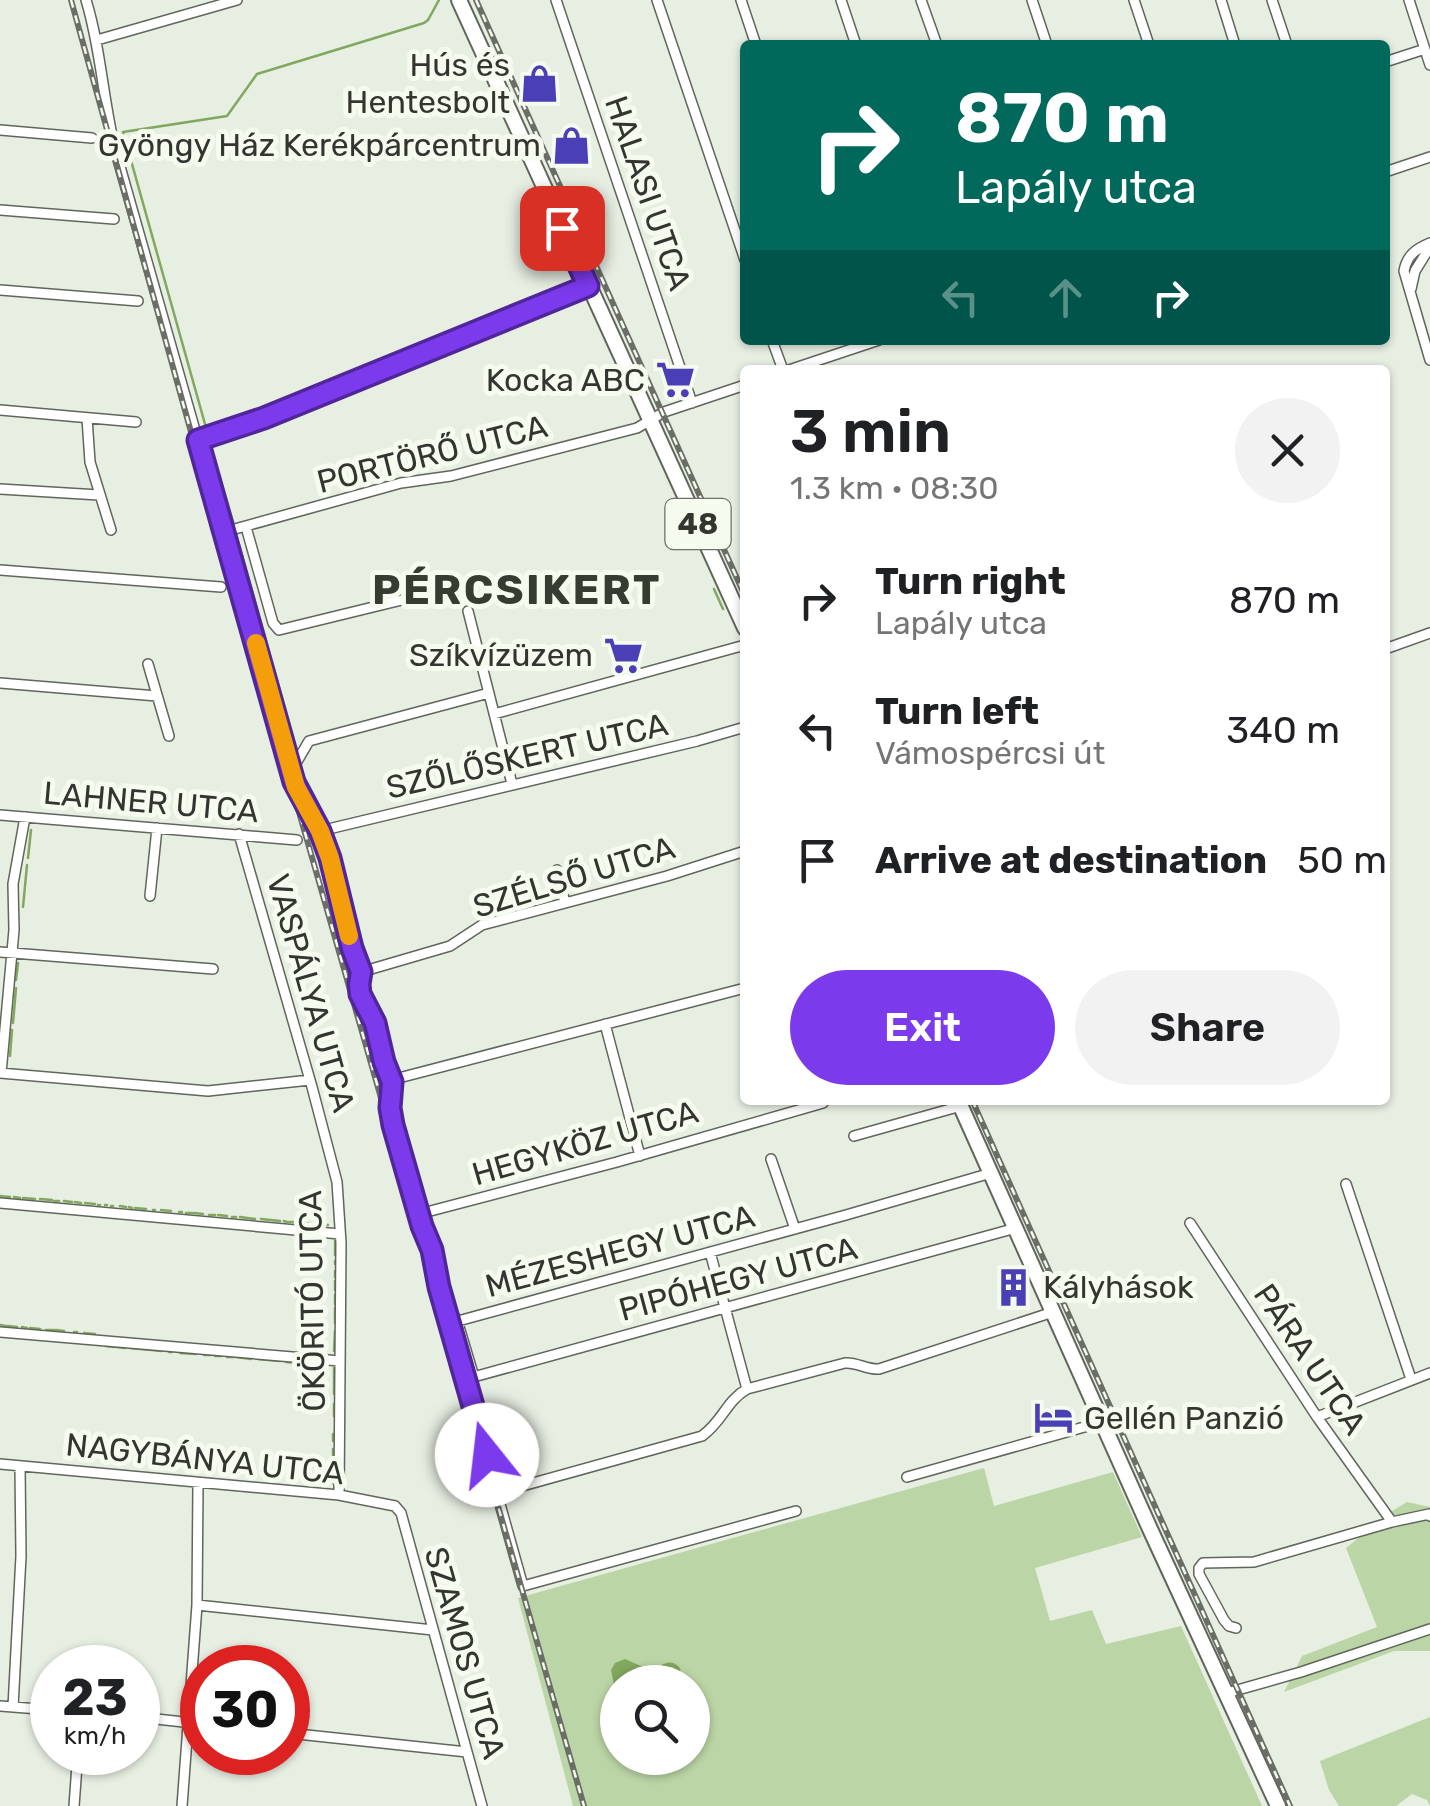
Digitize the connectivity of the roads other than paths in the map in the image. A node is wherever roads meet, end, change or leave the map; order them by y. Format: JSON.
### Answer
{"nodes":[{"id":1,"x":86,"y":0,"type":"edge"},
{"id":2,"x":237,"y":0,"type":"edge"},
{"id":3,"x":459,"y":0,"type":"edge"},
{"id":4,"x":556,"y":0,"type":"edge"},
{"id":5,"x":657,"y":0,"type":"edge"},
{"id":6,"x":741,"y":0,"type":"edge"},
{"id":7,"x":841,"y":0,"type":"edge"},
{"id":8,"x":922,"y":0,"type":"edge"},
{"id":9,"x":1032,"y":0,"type":"edge"},
{"id":10,"x":1134,"y":0,"type":"edge"},
{"id":11,"x":1220,"y":0,"type":"edge"},
{"id":12,"x":1272,"y":0,"type":"edge"},
{"id":13,"x":1409,"y":0,"type":"edge"},
{"id":14,"x":97,"y":40,"type":"junction"},
{"id":15,"x":754,"y":40,"type":"edge"},
{"id":16,"x":854,"y":40,"type":"edge"},
{"id":17,"x":935,"y":40,"type":"edge"},
{"id":18,"x":1046,"y":40,"type":"edge"},
{"id":19,"x":1147,"y":40,"type":"edge"},
{"id":20,"x":1234,"y":40,"type":"edge"},
{"id":21,"x":1286,"y":40,"type":"edge"},
{"id":22,"x":1425,"y":49,"type":"junction"},
{"id":23,"x":1390,"y":60,"type":"edge"},
{"id":24,"x":1430,"y":65,"type":"edge"},
{"id":25,"x":0,"y":130,"type":"edge"},
{"id":26,"x":92,"y":138,"type":"dead end"},
{"id":27,"x":1430,"y":156,"type":"edge"},
{"id":28,"x":1390,"y":170,"type":"edge"},
{"id":29,"x":0,"y":210,"type":"edge"},
{"id":30,"x":114,"y":219,"type":"dead end"},
{"id":31,"x":740,"y":245,"type":"edge"},
{"id":32,"x":1430,"y":245,"type":"edge"},
{"id":33,"x":588,"y":286,"type":"junction"},
{"id":34,"x":0,"y":290,"type":"edge"},
{"id":35,"x":1411,"y":298,"type":"junction"},
{"id":36,"x":138,"y":301,"type":"dead end"},
{"id":37,"x":1430,"y":321,"type":"edge"},
{"id":38,"x":1418,"y":325,"type":"junction"},
{"id":39,"x":854,"y":345,"type":"edge"},
{"id":40,"x":1430,"y":360,"type":"edge"},
{"id":41,"x":800,"y":365,"type":"edge"},
{"id":42,"x":740,"y":387,"type":"edge"},
{"id":43,"x":692,"y":403,"type":"junction"},
{"id":44,"x":0,"y":410,"type":"edge"},
{"id":45,"x":87,"y":418,"type":"junction"},
{"id":46,"x":649,"y":421,"type":"junction"},
{"id":47,"x":136,"y":422,"type":"dead end"},
{"id":48,"x":198,"y":440,"type":"junction"},
{"id":49,"x":0,"y":489,"type":"edge"},
{"id":50,"x":99,"y":495,"type":"junction"},
{"id":51,"x":246,"y":526,"type":"junction"},
{"id":52,"x":110,"y":530,"type":"dead end"},
{"id":53,"x":224,"y":532,"type":"junction"},
{"id":54,"x":0,"y":570,"type":"edge"},
{"id":55,"x":221,"y":588,"type":"dead end"},
{"id":56,"x":410,"y":598,"type":"dead end"},
{"id":57,"x":468,"y":611,"type":"dead end"},
{"id":58,"x":740,"y":617,"type":"edge"},
{"id":59,"x":1430,"y":633,"type":"edge"},
{"id":60,"x":740,"y":647,"type":"edge"},
{"id":61,"x":1390,"y":647,"type":"edge"},
{"id":62,"x":148,"y":664,"type":"dead end"},
{"id":63,"x":0,"y":683,"type":"edge"},
{"id":64,"x":489,"y":693,"type":"junction"},
{"id":65,"x":157,"y":696,"type":"junction"},
{"id":66,"x":494,"y":714,"type":"junction"},
{"id":67,"x":740,"y":728,"type":"edge"},
{"id":68,"x":169,"y":736,"type":"dead end"},
{"id":69,"x":292,"y":770,"type":"junction"},
{"id":70,"x":512,"y":784,"type":"junction"},
{"id":71,"x":0,"y":815,"type":"edge"},
{"id":72,"x":25,"y":818,"type":"junction"},
{"id":73,"x":156,"y":828,"type":"junction"},
{"id":74,"x":320,"y":831,"type":"junction"},
{"id":75,"x":239,"y":834,"type":"junction"},
{"id":76,"x":297,"y":840,"type":"dead end"},
{"id":77,"x":740,"y":853,"type":"edge"},
{"id":78,"x":557,"y":870,"type":"dead end"},
{"id":79,"x":150,"y":896,"type":"dead end"},
{"id":80,"x":565,"y":903,"type":"junction"},
{"id":81,"x":6,"y":952,"type":"edge"},
{"id":82,"x":213,"y":969,"type":"dead end"},
{"id":83,"x":361,"y":972,"type":"junction"},
{"id":84,"x":740,"y":989,"type":"edge"},
{"id":85,"x":606,"y":1024,"type":"junction"},
{"id":86,"x":1,"y":1073,"type":"edge"},
{"id":87,"x":310,"y":1080,"type":"junction"},
{"id":88,"x":391,"y":1080,"type":"junction"},
{"id":89,"x":813,"y":1105,"type":"edge"},
{"id":90,"x":954,"y":1105,"type":"edge"},
{"id":91,"x":961,"y":1105,"type":"edge"},
{"id":92,"x":854,"y":1136,"type":"dead end"},
{"id":93,"x":640,"y":1156,"type":"junction"},
{"id":94,"x":770,"y":1158,"type":"dead end"},
{"id":95,"x":334,"y":1166,"type":"joint"},
{"id":96,"x":991,"y":1173,"type":"junction"},
{"id":97,"x":1346,"y":1184,"type":"dead end"},
{"id":98,"x":0,"y":1203,"type":"edge"},
{"id":99,"x":419,"y":1214,"type":"junction"},
{"id":100,"x":1190,"y":1223,"type":"dead end"},
{"id":101,"x":1016,"y":1228,"type":"junction"},
{"id":102,"x":795,"y":1229,"type":"junction"},
{"id":103,"x":340,"y":1234,"type":"junction"},
{"id":104,"x":710,"y":1252,"type":"junction"},
{"id":105,"x":444,"y":1305,"type":"junction"},
{"id":106,"x":726,"y":1308,"type":"junction"},
{"id":107,"x":1053,"y":1312,"type":"junction"},
{"id":108,"x":458,"y":1321,"type":"junction"},
{"id":109,"x":0,"y":1332,"type":"edge"},
{"id":110,"x":340,"y":1361,"type":"junction"},
{"id":111,"x":1430,"y":1373,"type":"edge"},
{"id":112,"x":470,"y":1378,"type":"junction"},
{"id":113,"x":1411,"y":1379,"type":"junction"},
{"id":114,"x":747,"y":1389,"type":"junction"},
{"id":115,"x":1317,"y":1417,"type":"junction"},
{"id":116,"x":1102,"y":1422,"type":"junction"},
{"id":117,"x":0,"y":1464,"type":"edge"},
{"id":118,"x":20,"y":1466,"type":"junction"},
{"id":119,"x":907,"y":1478,"type":"dead end"},
{"id":120,"x":198,"y":1483,"type":"junction"},
{"id":121,"x":497,"y":1493,"type":"junction"},
{"id":122,"x":339,"y":1495,"type":"junction"},
{"id":123,"x":796,"y":1510,"type":"dead end"},
{"id":124,"x":400,"y":1513,"type":"joint"},
{"id":125,"x":1430,"y":1515,"type":"edge"},
{"id":126,"x":1392,"y":1522,"type":"junction"},
{"id":127,"x":196,"y":1605,"type":"junction"},
{"id":128,"x":1236,"y":1628,"type":"dead end"},
{"id":129,"x":1430,"y":1629,"type":"edge"},
{"id":130,"x":433,"y":1630,"type":"junction"},
{"id":131,"x":194,"y":1645,"type":"edge"},
{"id":132,"x":1226,"y":1693,"type":"junction"},
{"id":133,"x":0,"y":1706,"type":"edge"},
{"id":134,"x":13,"y":1706,"type":"junction"},
{"id":135,"x":30,"y":1708,"type":"edge"},
{"id":136,"x":310,"y":1735,"type":"edge"},
{"id":137,"x":467,"y":1752,"type":"junction"},
{"id":138,"x":76,"y":1775,"type":"edge"},
{"id":139,"x":185,"y":1775,"type":"edge"},
{"id":140,"x":74,"y":1806,"type":"edge"},
{"id":141,"x":182,"y":1806,"type":"edge"},
{"id":142,"x":482,"y":1806,"type":"edge"},
{"id":143,"x":1278,"y":1806,"type":"edge"}],
"edges":[{"from":1,"to":14,"type":"street"},
{"from":2,"to":14,"type":"street"},
{"from":3,"to":33,"type":"main road","number":"48"},
{"from":4,"to":43,"type":"street","name":"HALASI UTCA"},
{"from":5,"to":31,"type":"street"},
{"from":6,"to":15,"type":"street"},
{"from":7,"to":16,"type":"street"},
{"from":8,"to":17,"type":"street"},
{"from":9,"to":18,"type":"street"},
{"from":10,"to":19,"type":"street"},
{"from":11,"to":20,"type":"street"},
{"from":12,"to":21,"type":"street"},
{"from":13,"to":22,"type":"street"},
{"from":14,"to":48,"type":"street"},
{"from":22,"to":23,"type":"street"},
{"from":22,"to":24,"type":"street"},
{"from":25,"to":26,"type":"street"},
{"from":27,"to":28,"type":"street"},
{"from":29,"to":30,"type":"street"},
{"from":32,"to":35,"type":"street"},
{"from":32,"to":35,"type":"street"},
{"from":33,"to":46,"type":"main road","number":"48"},
{"from":33,"to":48,"type":"street"},
{"from":34,"to":36,"type":"street"},
{"from":35,"to":38,"type":"street"},
{"from":37,"to":38,"type":"street"},
{"from":38,"to":40,"type":"street"},
{"from":39,"to":41,"type":"street"},
{"from":42,"to":43,"type":"street","name":"PORTÖRŐ UTCA"},
{"from":43,"to":46,"type":"street","name":"PORTÖRŐ UTCA"},
{"from":44,"to":45,"type":"street"},
{"from":45,"to":47,"type":"street"},
{"from":45,"to":50,"type":"street"},
{"from":46,"to":51,"type":"street","name":"PORTÖRŐ UTCA"},
{"from":46,"to":58,"type":"main road","number":"48"},
{"from":48,"to":53,"type":"street"},
{"from":49,"to":50,"type":"street"},
{"from":50,"to":52,"type":"street"},
{"from":51,"to":53,"type":"street","name":"PORTÖRŐ UTCA"},
{"from":51,"to":56,"type":"street"},
{"from":53,"to":69,"type":"street"},
{"from":54,"to":55,"type":"street"},
{"from":57,"to":64,"type":"street"},
{"from":59,"to":61,"type":"street"},
{"from":60,"to":66,"type":"street"},
{"from":62,"to":65,"type":"street"},
{"from":63,"to":65,"type":"street"},
{"from":64,"to":66,"type":"street"},
{"from":64,"to":69,"type":"street"},
{"from":65,"to":68,"type":"street"},
{"from":66,"to":70,"type":"street"},
{"from":67,"to":70,"type":"street","name":"SZŐLŐSKERT UTCA"},
{"from":69,"to":74,"type":"street"},
{"from":70,"to":74,"type":"street","name":"SZŐLŐSKERT UTCA"},
{"from":71,"to":72,"type":"street","name":"LAHNER UTCA"},
{"from":72,"to":73,"type":"street","name":"LAHNER UTCA"},
{"from":72,"to":81,"type":"street"},
{"from":73,"to":75,"type":"street","name":"LAHNER UTCA"},
{"from":73,"to":79,"type":"street"},
{"from":74,"to":83,"type":"street"},
{"from":75,"to":76,"type":"street","name":"LAHNER UTCA"},
{"from":75,"to":87,"type":"street","name":"VASPÁLYA UTCA"},
{"from":77,"to":80,"type":"street","name":"SZÉLSŐ UTCA"},
{"from":78,"to":80,"type":"street"},
{"from":80,"to":83,"type":"street","name":"SZÉLSŐ UTCA"},
{"from":81,"to":82,"type":"street"},
{"from":81,"to":86,"type":"street"},
{"from":83,"to":88,"type":"street"},
{"from":84,"to":85,"type":"street"},
{"from":85,"to":88,"type":"street"},
{"from":85,"to":93,"type":"street"},
{"from":86,"to":87,"type":"street"},
{"from":87,"to":95,"type":"street","name":"VASPÁLYA UTCA"},
{"from":88,"to":99,"type":"street"},
{"from":89,"to":93,"type":"street","name":"HEGYKÖZ UTCA"},
{"from":90,"to":92,"type":"street"},
{"from":91,"to":96,"type":"main road"},
{"from":93,"to":99,"type":"street","name":"HEGYKÖZ UTCA"},
{"from":94,"to":102,"type":"street","name":"MÉZESHEGY UTCA"},
{"from":95,"to":103,"type":"street","name":"ÖKÖRITÓ UTCA"},
{"from":96,"to":101,"type":"main road"},
{"from":96,"to":102,"type":"street","name":"MÉZESHEGY UTCA"},
{"from":97,"to":113,"type":"street"},
{"from":98,"to":103,"type":"street"},
{"from":99,"to":105,"type":"street"},
{"from":100,"to":115,"type":"street","name":"PÁRA UTCA"},
{"from":101,"to":106,"type":"street","name":"PIPÓHEGY UTCA"},
{"from":101,"to":107,"type":"main road"},
{"from":102,"to":104,"type":"street","name":"MÉZESHEGY UTCA"},
{"from":103,"to":110,"type":"street","name":"ÖKÖRITÓ UTCA"},
{"from":104,"to":106,"type":"street"},
{"from":104,"to":108,"type":"street","name":"MÉZESHEGY UTCA"},
{"from":105,"to":108,"type":"street"},
{"from":105,"to":112,"type":"street"},
{"from":106,"to":112,"type":"street","name":"PIPÓHEGY UTCA"},
{"from":106,"to":114,"type":"street"},
{"from":107,"to":114,"type":"street"},
{"from":107,"to":116,"type":"main road"},
{"from":108,"to":112,"type":"street"},
{"from":109,"to":110,"type":"street"},
{"from":110,"to":122,"type":"street","name":"ÖKÖRITÓ UTCA"},
{"from":111,"to":113,"type":"street"},
{"from":112,"to":121,"type":"street"},
{"from":113,"to":115,"type":"street"},
{"from":114,"to":121,"type":"street"},
{"from":115,"to":126,"type":"street","name":"PÁRA UTCA"},
{"from":116,"to":119,"type":"street"},
{"from":116,"to":132,"type":"main road"},
{"from":117,"to":118,"type":"street","name":"NAGYBÁNYA UTCA"},
{"from":118,"to":120,"type":"street","name":"NAGYBÁNYA UTCA"},
{"from":118,"to":134,"type":"street"},
{"from":120,"to":122,"type":"street","name":"NAGYBÁNYA UTCA"},
{"from":120,"to":127,"type":"street"},
{"from":121,"to":123,"type":"street"},
{"from":122,"to":124,"type":"street","name":"NAGYBÁNYA UTCA"},
{"from":124,"to":130,"type":"street","name":"SZAMOS UTCA"},
{"from":125,"to":126,"type":"street"},
{"from":126,"to":128,"type":"street"},
{"from":127,"to":130,"type":"street"},
{"from":127,"to":131,"type":"street"},
{"from":129,"to":132,"type":"street"},
{"from":130,"to":137,"type":"street","name":"SZAMOS UTCA"},
{"from":132,"to":143,"type":"main road"},
{"from":133,"to":134,"type":"street"},
{"from":134,"to":135,"type":"street"},
{"from":136,"to":137,"type":"street"},
{"from":137,"to":142,"type":"street","name":"SZAMOS UTCA"},
{"from":138,"to":140,"type":"street"},
{"from":139,"to":141,"type":"street"}]}
